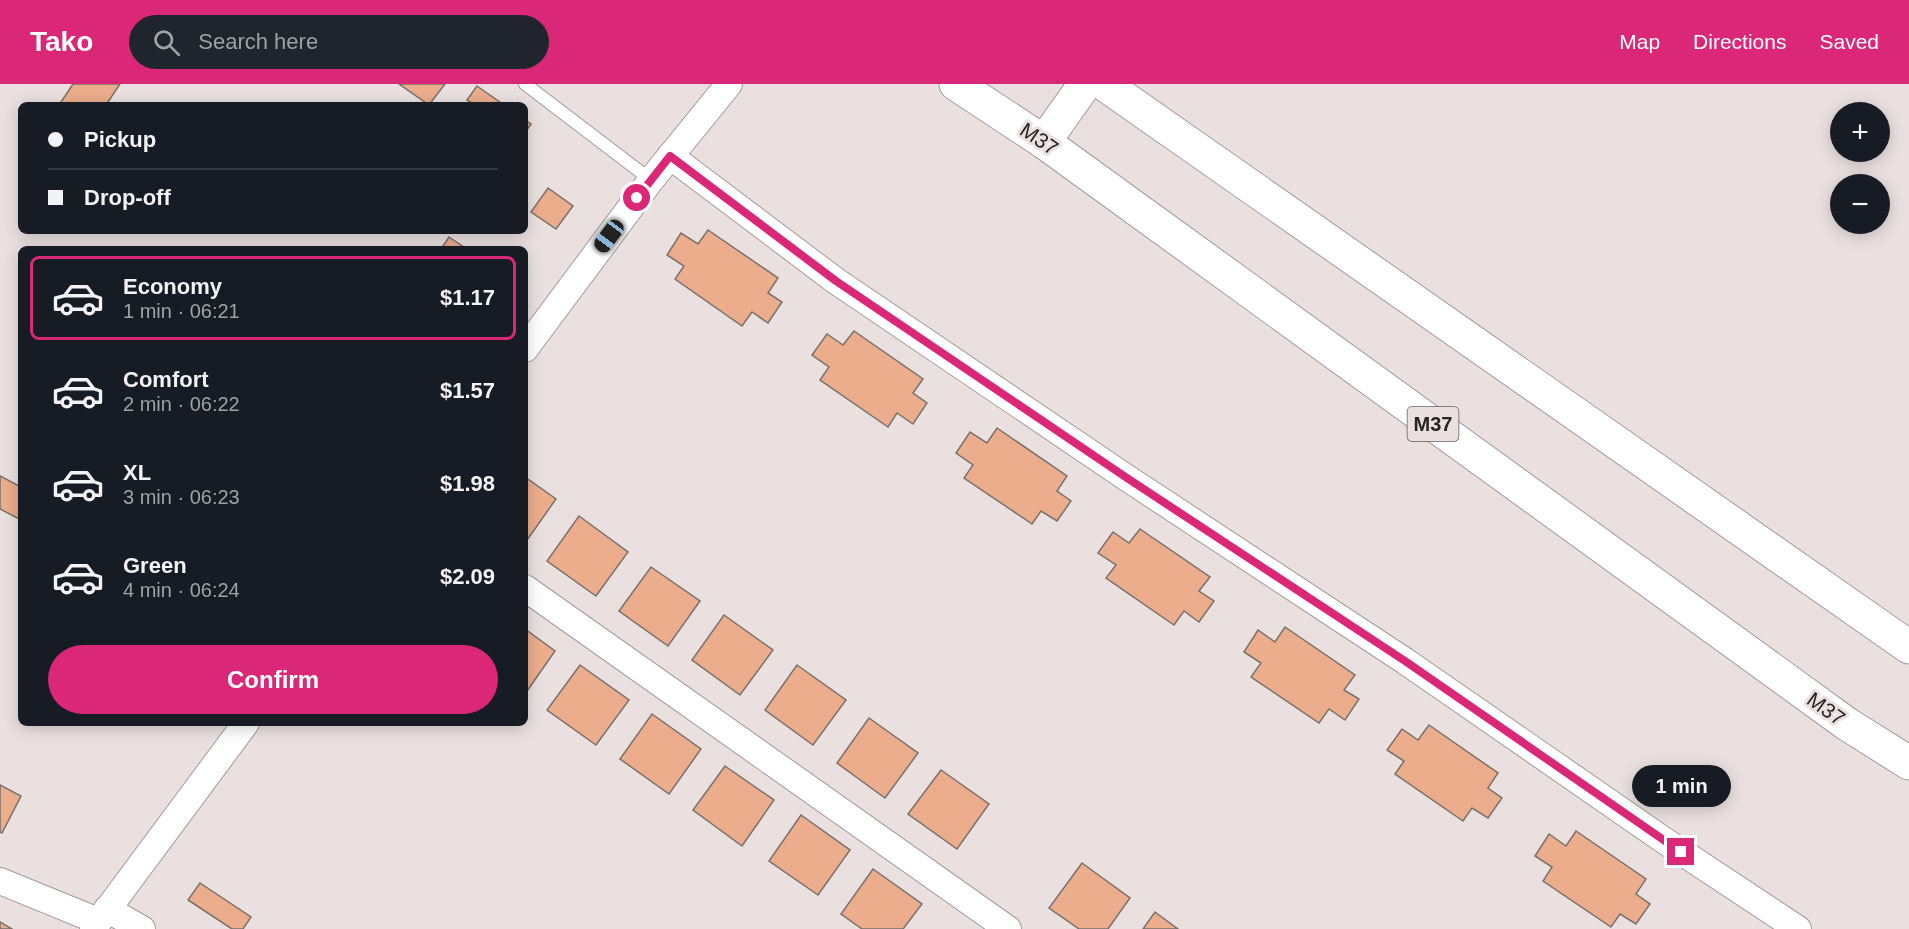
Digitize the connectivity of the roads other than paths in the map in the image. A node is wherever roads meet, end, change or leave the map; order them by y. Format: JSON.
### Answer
{"nodes":[{"id":1,"x":525,"y":84,"type":"edge"},
{"id":2,"x":729,"y":84,"type":"edge"},
{"id":3,"x":956,"y":84,"type":"edge"},
{"id":4,"x":1085,"y":84,"type":"edge"},
{"id":5,"x":1104,"y":84,"type":"edge"},
{"id":6,"x":1044,"y":142,"type":"junction"},
{"id":7,"x":670,"y":156,"type":"junction"},
{"id":8,"x":651,"y":180,"type":"junction"},
{"id":9,"x":528,"y":345,"type":"edge"},
{"id":10,"x":528,"y":590,"type":"edge"},
{"id":11,"x":1909,"y":647,"type":"edge"},
{"id":12,"x":244,"y":726,"type":"edge"},
{"id":13,"x":1909,"y":763,"type":"edge"},
{"id":14,"x":0,"y":881,"type":"edge"},
{"id":15,"x":100,"y":920,"type":"edge"},
{"id":16,"x":977,"y":920,"type":"edge"},
{"id":17,"x":141,"y":929,"type":"edge"},
{"id":18,"x":1008,"y":929,"type":"edge"},
{"id":19,"x":1798,"y":929,"type":"edge"}],
"edges":[{"from":1,"to":8,"type":"lane"},
{"from":2,"to":7,"type":"street"},
{"from":3,"to":6,"type":"highway","name":"M37","number":"M37"},
{"from":4,"to":6,"type":"highway"},
{"from":5,"to":11,"type":"highway"},
{"from":6,"to":13,"type":"highway","name":"M37","number":"M37"},
{"from":7,"to":8,"type":"street"},
{"from":7,"to":19,"type":"street"},
{"from":8,"to":9,"type":"street"},
{"from":10,"to":16,"type":"street"},
{"from":12,"to":15,"type":"street"},
{"from":14,"to":15,"type":"street"},
{"from":15,"to":17,"type":"street"},
{"from":16,"to":18,"type":"street"}]}
